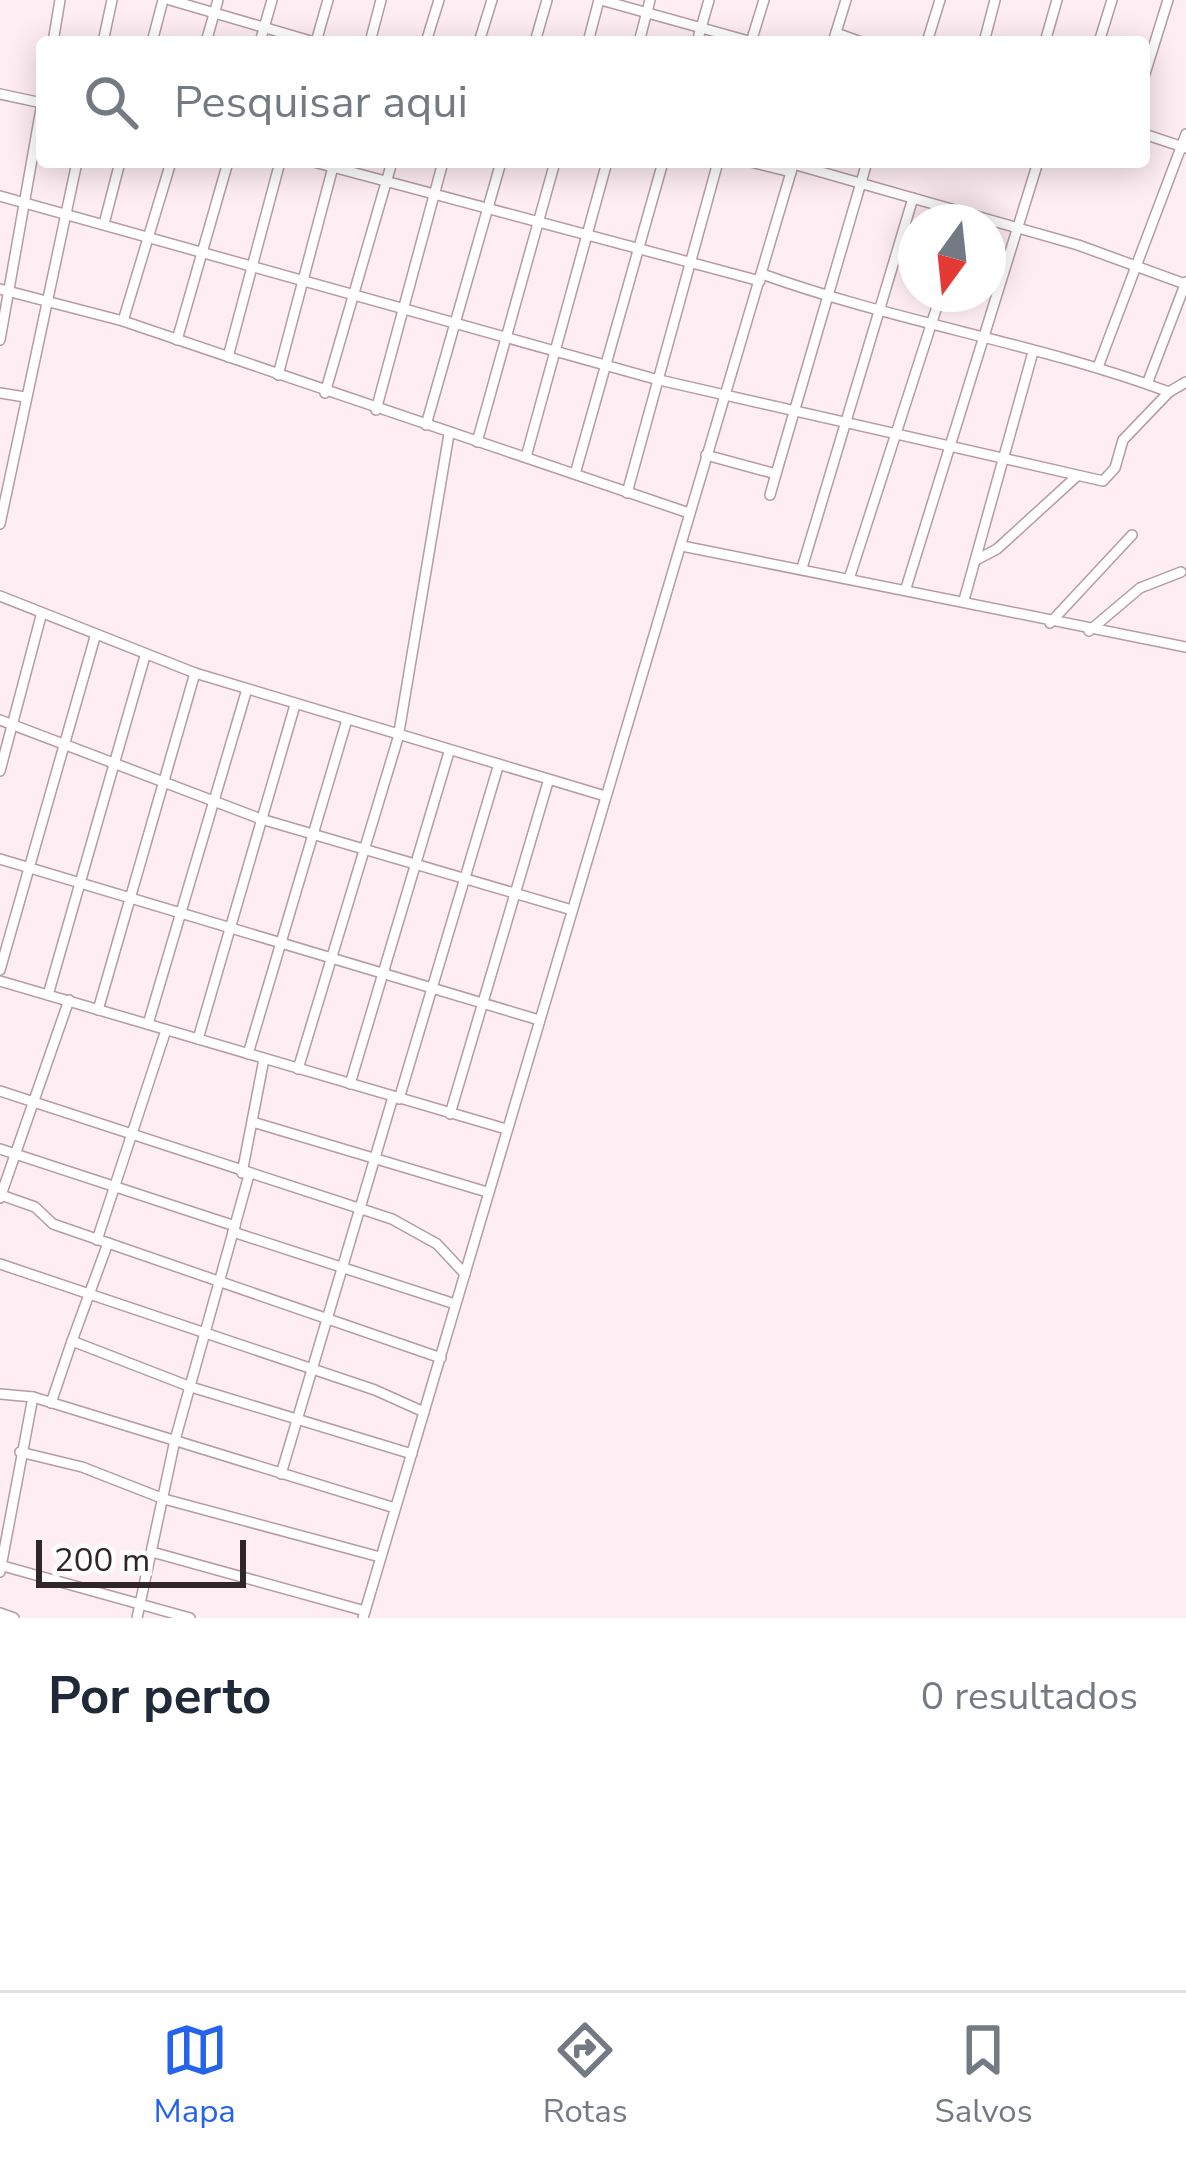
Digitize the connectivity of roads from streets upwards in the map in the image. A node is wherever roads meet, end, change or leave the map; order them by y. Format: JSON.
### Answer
{"nodes":[{"id":1,"x":60,"y":0,"type":"edge"},
{"id":2,"x":112,"y":0,"type":"edge"},
{"id":3,"x":167,"y":0,"type":"edge"},
{"id":4,"x":218,"y":0,"type":"edge"},
{"id":5,"x":272,"y":0,"type":"edge"},
{"id":6,"x":328,"y":0,"type":"edge"},
{"id":7,"x":381,"y":0,"type":"edge"},
{"id":8,"x":439,"y":0,"type":"edge"},
{"id":9,"x":492,"y":0,"type":"edge"},
{"id":10,"x":547,"y":0,"type":"edge"},
{"id":11,"x":600,"y":0,"type":"edge"},
{"id":12,"x":650,"y":0,"type":"edge"},
{"id":13,"x":709,"y":0,"type":"edge"},
{"id":14,"x":764,"y":0,"type":"edge"},
{"id":15,"x":846,"y":0,"type":"edge"},
{"id":16,"x":940,"y":0,"type":"edge"},
{"id":17,"x":995,"y":0,"type":"edge"},
{"id":18,"x":1057,"y":0,"type":"edge"},
{"id":19,"x":1112,"y":0,"type":"edge"},
{"id":20,"x":1168,"y":0,"type":"edge"},
{"id":21,"x":646,"y":12,"type":"junction"},
{"id":22,"x":214,"y":13,"type":"junction"},
{"id":23,"x":264,"y":28,"type":"junction"},
{"id":24,"x":701,"y":28,"type":"junction"},
{"id":25,"x":54,"y":36,"type":"edge"},
{"id":26,"x":104,"y":36,"type":"edge"},
{"id":27,"x":154,"y":36,"type":"edge"},
{"id":28,"x":208,"y":36,"type":"edge"},
{"id":29,"x":262,"y":36,"type":"edge"},
{"id":30,"x":293,"y":36,"type":"edge"},
{"id":31,"x":317,"y":36,"type":"edge"},
{"id":32,"x":372,"y":36,"type":"edge"},
{"id":33,"x":428,"y":36,"type":"edge"},
{"id":34,"x":481,"y":36,"type":"edge"},
{"id":35,"x":537,"y":36,"type":"edge"},
{"id":36,"x":590,"y":36,"type":"edge"},
{"id":37,"x":640,"y":36,"type":"edge"},
{"id":38,"x":699,"y":36,"type":"edge"},
{"id":39,"x":730,"y":36,"type":"edge"},
{"id":40,"x":754,"y":36,"type":"edge"},
{"id":41,"x":835,"y":36,"type":"edge"},
{"id":42,"x":929,"y":36,"type":"edge"},
{"id":43,"x":986,"y":36,"type":"edge"},
{"id":44,"x":1047,"y":36,"type":"edge"},
{"id":45,"x":1101,"y":36,"type":"edge"},
{"id":46,"x":1150,"y":58,"type":"edge"},
{"id":47,"x":0,"y":94,"type":"edge"},
{"id":48,"x":36,"y":102,"type":"edge"},
{"id":49,"x":1186,"y":134,"type":"edge"},
{"id":50,"x":36,"y":136,"type":"edge"},
{"id":51,"x":1150,"y":136,"type":"edge"},
{"id":52,"x":1184,"y":147,"type":"edge"},
{"id":53,"x":76,"y":168,"type":"edge"},
{"id":54,"x":118,"y":168,"type":"edge"},
{"id":55,"x":169,"y":168,"type":"edge"},
{"id":56,"x":226,"y":168,"type":"edge"},
{"id":57,"x":278,"y":168,"type":"edge"},
{"id":58,"x":333,"y":168,"type":"edge"},
{"id":59,"x":343,"y":168,"type":"edge"},
{"id":60,"x":390,"y":168,"type":"edge"},
{"id":61,"x":441,"y":168,"type":"edge"},
{"id":62,"x":499,"y":168,"type":"edge"},
{"id":63,"x":553,"y":168,"type":"edge"},
{"id":64,"x":605,"y":168,"type":"edge"},
{"id":65,"x":660,"y":168,"type":"edge"},
{"id":66,"x":716,"y":168,"type":"edge"},
{"id":67,"x":792,"y":168,"type":"edge"},
{"id":68,"x":802,"y":168,"type":"edge"},
{"id":69,"x":865,"y":168,"type":"edge"},
{"id":70,"x":1036,"y":168,"type":"edge"},
{"id":71,"x":387,"y":182,"type":"junction"},
{"id":72,"x":861,"y":182,"type":"junction"},
{"id":73,"x":0,"y":196,"type":"edge"},
{"id":74,"x":433,"y":197,"type":"junction"},
{"id":75,"x":913,"y":198,"type":"junction"},
{"id":76,"x":24,"y":202,"type":"junction"},
{"id":77,"x":929,"y":204,"type":"edge"},
{"id":78,"x":487,"y":211,"type":"junction"},
{"id":79,"x":1019,"y":211,"type":"junction"},
{"id":80,"x":66,"y":212,"type":"junction"},
{"id":81,"x":1006,"y":212,"type":"edge"},
{"id":82,"x":104,"y":224,"type":"junction"},
{"id":83,"x":539,"y":225,"type":"junction"},
{"id":84,"x":1006,"y":225,"type":"edge"},
{"id":85,"x":1014,"y":228,"type":"junction"},
{"id":86,"x":149,"y":237,"type":"junction"},
{"id":87,"x":586,"y":239,"type":"junction"},
{"id":88,"x":637,"y":250,"type":"junction"},
{"id":89,"x":203,"y":252,"type":"junction"},
{"id":90,"x":1133,"y":262,"type":"junction"},
{"id":91,"x":688,"y":264,"type":"junction"},
{"id":92,"x":253,"y":266,"type":"junction"},
{"id":93,"x":761,"y":277,"type":"junction"},
{"id":94,"x":302,"y":280,"type":"junction"},
{"id":95,"x":1185,"y":283,"type":"edge"},
{"id":96,"x":4,"y":290,"type":"edge"},
{"id":97,"x":354,"y":295,"type":"junction"},
{"id":98,"x":45,"y":298,"type":"junction"},
{"id":99,"x":829,"y":298,"type":"junction"},
{"id":100,"x":401,"y":308,"type":"junction"},
{"id":101,"x":935,"y":312,"type":"edge"},
{"id":102,"x":878,"y":313,"type":"junction"},
{"id":103,"x":123,"y":321,"type":"junction"},
{"id":104,"x":456,"y":324,"type":"junction"},
{"id":105,"x":931,"y":326,"type":"junction"},
{"id":106,"x":506,"y":338,"type":"junction"},
{"id":107,"x":983,"y":339,"type":"junction"},
{"id":108,"x":0,"y":340,"type":"edge"},
{"id":109,"x":177,"y":340,"type":"junction"},
{"id":110,"x":555,"y":351,"type":"junction"},
{"id":111,"x":1033,"y":352,"type":"junction"},
{"id":112,"x":227,"y":357,"type":"junction"},
{"id":113,"x":604,"y":364,"type":"junction"},
{"id":114,"x":1097,"y":367,"type":"junction"},
{"id":115,"x":278,"y":375,"type":"junction"},
{"id":116,"x":655,"y":379,"type":"junction"},
{"id":117,"x":1186,"y":382,"type":"edge"},
{"id":118,"x":1147,"y":384,"type":"junction"},
{"id":119,"x":1169,"y":392,"type":"junction"},
{"id":120,"x":0,"y":393,"type":"edge"},
{"id":121,"x":326,"y":393,"type":"junction"},
{"id":122,"x":724,"y":395,"type":"junction"},
{"id":123,"x":26,"y":397,"type":"junction"},
{"id":124,"x":376,"y":410,"type":"junction"},
{"id":125,"x":792,"y":411,"type":"junction"},
{"id":126,"x":847,"y":423,"type":"junction"},
{"id":127,"x":426,"y":425,"type":"junction"},
{"id":128,"x":449,"y":434,"type":"junction"},
{"id":129,"x":897,"y":435,"type":"junction"},
{"id":130,"x":477,"y":442,"type":"junction"},
{"id":131,"x":952,"y":447,"type":"junction"},
{"id":132,"x":706,"y":455,"type":"junction"},
{"id":133,"x":526,"y":457,"type":"junction"},
{"id":134,"x":1006,"y":460,"type":"junction"},
{"id":135,"x":575,"y":474,"type":"junction"},
{"id":136,"x":776,"y":475,"type":"junction"},
{"id":137,"x":1078,"y":476,"type":"junction"},
{"id":138,"x":3,"y":493,"type":"edge"},
{"id":139,"x":627,"y":493,"type":"junction"},
{"id":140,"x":770,"y":494,"type":"dead end"},
{"id":141,"x":689,"y":513,"type":"junction"},
{"id":142,"x":0,"y":524,"type":"edge"},
{"id":143,"x":1132,"y":535,"type":"dead end"},
{"id":144,"x":682,"y":546,"type":"junction"},
{"id":145,"x":978,"y":559,"type":"junction"},
{"id":146,"x":802,"y":568,"type":"junction"},
{"id":147,"x":1181,"y":572,"type":"dead end"},
{"id":148,"x":850,"y":576,"type":"junction"},
{"id":149,"x":906,"y":588,"type":"junction"},
{"id":150,"x":0,"y":596,"type":"edge"},
{"id":151,"x":964,"y":600,"type":"junction"},
{"id":152,"x":41,"y":616,"type":"junction"},
{"id":153,"x":1050,"y":623,"type":"junction"},
{"id":154,"x":1089,"y":631,"type":"junction"},
{"id":155,"x":95,"y":637,"type":"junction"},
{"id":156,"x":1186,"y":647,"type":"edge"},
{"id":157,"x":145,"y":656,"type":"junction"},
{"id":158,"x":194,"y":674,"type":"junction"},
{"id":159,"x":247,"y":689,"type":"junction"},
{"id":160,"x":295,"y":704,"type":"junction"},
{"id":161,"x":0,"y":720,"type":"edge"},
{"id":162,"x":346,"y":723,"type":"junction"},
{"id":163,"x":13,"y":724,"type":"junction"},
{"id":164,"x":398,"y":737,"type":"junction"},
{"id":165,"x":61,"y":744,"type":"junction"},
{"id":166,"x":449,"y":752,"type":"junction"},
{"id":167,"x":113,"y":765,"type":"junction"},
{"id":168,"x":498,"y":767,"type":"junction"},
{"id":169,"x":0,"y":771,"type":"edge"},
{"id":170,"x":548,"y":782,"type":"junction"},
{"id":171,"x":161,"y":783,"type":"junction"},
{"id":172,"x":605,"y":796,"type":"junction"},
{"id":173,"x":214,"y":802,"type":"junction"},
{"id":174,"x":261,"y":819,"type":"junction"},
{"id":175,"x":314,"y":835,"type":"junction"},
{"id":176,"x":364,"y":850,"type":"junction"},
{"id":177,"x":0,"y":859,"type":"edge"},
{"id":178,"x":414,"y":865,"type":"junction"},
{"id":179,"x":29,"y":868,"type":"junction"},
{"id":180,"x":461,"y":878,"type":"junction"},
{"id":181,"x":80,"y":883,"type":"junction"},
{"id":182,"x":515,"y":895,"type":"junction"},
{"id":183,"x":129,"y":898,"type":"junction"},
{"id":184,"x":572,"y":910,"type":"junction"},
{"id":185,"x":183,"y":914,"type":"junction"},
{"id":186,"x":230,"y":928,"type":"junction"},
{"id":187,"x":280,"y":946,"type":"junction"},
{"id":188,"x":332,"y":960,"type":"junction"},
{"id":189,"x":0,"y":970,"type":"edge"},
{"id":190,"x":381,"y":975,"type":"junction"},
{"id":191,"x":0,"y":981,"type":"edge"},
{"id":192,"x":431,"y":989,"type":"junction"},
{"id":193,"x":48,"y":995,"type":"junction"},
{"id":194,"x":69,"y":1000,"type":"junction"},
{"id":195,"x":482,"y":1005,"type":"junction"},
{"id":196,"x":98,"y":1010,"type":"junction"},
{"id":197,"x":539,"y":1020,"type":"junction"},
{"id":198,"x":148,"y":1024,"type":"junction"},
{"id":199,"x":166,"y":1030,"type":"junction"},
{"id":200,"x":198,"y":1039,"type":"junction"},
{"id":201,"x":248,"y":1054,"type":"junction"},
{"id":202,"x":264,"y":1059,"type":"junction"},
{"id":203,"x":298,"y":1069,"type":"junction"},
{"id":204,"x":350,"y":1084,"type":"junction"},
{"id":205,"x":0,"y":1091,"type":"edge"},
{"id":206,"x":396,"y":1098,"type":"junction"},
{"id":207,"x":32,"y":1105,"type":"junction"},
{"id":208,"x":451,"y":1114,"type":"junction"},
{"id":209,"x":256,"y":1124,"type":"junction"},
{"id":210,"x":506,"y":1129,"type":"junction"},
{"id":211,"x":133,"y":1135,"type":"junction"},
{"id":212,"x":0,"y":1149,"type":"edge"},
{"id":213,"x":13,"y":1154,"type":"junction"},
{"id":214,"x":374,"y":1158,"type":"junction"},
{"id":215,"x":245,"y":1174,"type":"junction"},
{"id":216,"x":114,"y":1186,"type":"junction"},
{"id":217,"x":487,"y":1192,"type":"junction"},
{"id":218,"x":0,"y":1197,"type":"edge"},
{"id":219,"x":359,"y":1210,"type":"junction"},
{"id":220,"x":234,"y":1229,"type":"junction"},
{"id":221,"x":102,"y":1242,"type":"junction"},
{"id":222,"x":0,"y":1264,"type":"edge"},
{"id":223,"x":344,"y":1264,"type":"junction"},
{"id":224,"x":465,"y":1274,"type":"junction"},
{"id":225,"x":220,"y":1280,"type":"junction"},
{"id":226,"x":88,"y":1294,"type":"junction"},
{"id":227,"x":455,"y":1304,"type":"junction"},
{"id":228,"x":325,"y":1316,"type":"junction"},
{"id":229,"x":205,"y":1336,"type":"junction"},
{"id":230,"x":72,"y":1341,"type":"junction"},
{"id":231,"x":441,"y":1358,"type":"junction"},
{"id":232,"x":308,"y":1368,"type":"junction"},
{"id":233,"x":191,"y":1387,"type":"junction"},
{"id":234,"x":0,"y":1394,"type":"edge"},
{"id":235,"x":33,"y":1397,"type":"junction"},
{"id":236,"x":51,"y":1403,"type":"junction"},
{"id":237,"x":424,"y":1412,"type":"junction"},
{"id":238,"x":296,"y":1420,"type":"junction"},
{"id":239,"x":176,"y":1441,"type":"junction"},
{"id":240,"x":20,"y":1453,"type":"junction"},
{"id":241,"x":412,"y":1454,"type":"junction"},
{"id":242,"x":281,"y":1474,"type":"junction"},
{"id":243,"x":164,"y":1499,"type":"junction"},
{"id":244,"x":395,"y":1508,"type":"junction"},
{"id":245,"x":152,"y":1552,"type":"junction"},
{"id":246,"x":380,"y":1557,"type":"junction"},
{"id":247,"x":2,"y":1569,"type":"edge"},
{"id":248,"x":140,"y":1604,"type":"junction"},
{"id":249,"x":0,"y":1613,"type":"edge"},
{"id":250,"x":363,"y":1615,"type":"edge"},
{"id":251,"x":14,"y":1618,"type":"edge"},
{"id":252,"x":137,"y":1618,"type":"edge"},
{"id":253,"x":190,"y":1618,"type":"edge"}],
"edges":[{"from":1,"to":25,"type":"street"},
{"from":2,"to":26,"type":"street"},
{"from":3,"to":22,"type":"street"},
{"from":3,"to":27,"type":"street"},
{"from":4,"to":22,"type":"street"},
{"from":5,"to":23,"type":"street"},
{"from":6,"to":31,"type":"street"},
{"from":7,"to":32,"type":"street"},
{"from":8,"to":33,"type":"street"},
{"from":9,"to":34,"type":"street"},
{"from":10,"to":35,"type":"street"},
{"from":11,"to":21,"type":"street"},
{"from":11,"to":36,"type":"street"},
{"from":12,"to":21,"type":"street"},
{"from":13,"to":24,"type":"street"},
{"from":14,"to":40,"type":"street"},
{"from":15,"to":41,"type":"street"},
{"from":16,"to":42,"type":"street"},
{"from":17,"to":43,"type":"street"},
{"from":18,"to":44,"type":"street"},
{"from":19,"to":45,"type":"street"},
{"from":20,"to":46,"type":"street"},
{"from":21,"to":24,"type":"street"},
{"from":21,"to":37,"type":"street"},
{"from":22,"to":23,"type":"street"},
{"from":22,"to":28,"type":"street"},
{"from":23,"to":29,"type":"street"},
{"from":23,"to":30,"type":"street"},
{"from":24,"to":38,"type":"street"},
{"from":24,"to":39,"type":"street"},
{"from":47,"to":48,"type":"street"},
{"from":49,"to":52,"type":"street"},
{"from":50,"to":76,"type":"street"},
{"from":51,"to":52,"type":"street"},
{"from":52,"to":90,"type":"street"},
{"from":53,"to":80,"type":"street"},
{"from":54,"to":82,"type":"street"},
{"from":55,"to":86,"type":"street"},
{"from":56,"to":89,"type":"street"},
{"from":57,"to":92,"type":"street"},
{"from":58,"to":94,"type":"street"},
{"from":59,"to":71,"type":"street"},
{"from":60,"to":71,"type":"street"},
{"from":61,"to":74,"type":"street"},
{"from":62,"to":78,"type":"street"},
{"from":63,"to":83,"type":"street"},
{"from":64,"to":87,"type":"street"},
{"from":65,"to":88,"type":"street"},
{"from":66,"to":91,"type":"street"},
{"from":67,"to":93,"type":"street"},
{"from":68,"to":72,"type":"street"},
{"from":69,"to":72,"type":"street"},
{"from":70,"to":79,"type":"street"},
{"from":71,"to":74,"type":"street"},
{"from":71,"to":97,"type":"street"},
{"from":72,"to":75,"type":"street"},
{"from":72,"to":99,"type":"street"},
{"from":73,"to":76,"type":"street"},
{"from":74,"to":78,"type":"street"},
{"from":74,"to":100,"type":"street"},
{"from":75,"to":77,"type":"street"},
{"from":75,"to":102,"type":"street"},
{"from":76,"to":80,"type":"street"},
{"from":76,"to":96,"type":"street"},
{"from":78,"to":83,"type":"street"},
{"from":78,"to":104,"type":"street"},
{"from":79,"to":81,"type":"street"},
{"from":79,"to":85,"type":"street"},
{"from":80,"to":82,"type":"street"},
{"from":80,"to":98,"type":"street"},
{"from":82,"to":86,"type":"street"},
{"from":83,"to":87,"type":"street"},
{"from":83,"to":106,"type":"street"},
{"from":84,"to":85,"type":"street"},
{"from":85,"to":90,"type":"street"},
{"from":85,"to":107,"type":"street"},
{"from":86,"to":89,"type":"street"},
{"from":86,"to":103,"type":"street"},
{"from":87,"to":88,"type":"street"},
{"from":87,"to":110,"type":"street"},
{"from":88,"to":91,"type":"street"},
{"from":88,"to":113,"type":"street"},
{"from":89,"to":92,"type":"street"},
{"from":89,"to":109,"type":"street"},
{"from":90,"to":95,"type":"street"},
{"from":90,"to":114,"type":"street"},
{"from":91,"to":93,"type":"street"},
{"from":91,"to":116,"type":"street"},
{"from":92,"to":94,"type":"street"},
{"from":92,"to":112,"type":"street"},
{"from":93,"to":99,"type":"street"},
{"from":93,"to":122,"type":"street"},
{"from":94,"to":97,"type":"street"},
{"from":94,"to":115,"type":"street"},
{"from":95,"to":118,"type":"street"},
{"from":96,"to":98,"type":"street"},
{"from":96,"to":108,"type":"street"},
{"from":97,"to":100,"type":"street"},
{"from":97,"to":121,"type":"street"},
{"from":98,"to":103,"type":"street"},
{"from":98,"to":123,"type":"street"},
{"from":99,"to":102,"type":"street"},
{"from":99,"to":125,"type":"street"},
{"from":100,"to":104,"type":"street"},
{"from":100,"to":124,"type":"street"},
{"from":101,"to":105,"type":"street"},
{"from":102,"to":105,"type":"street"},
{"from":102,"to":126,"type":"street"},
{"from":103,"to":109,"type":"street"},
{"from":104,"to":106,"type":"street"},
{"from":104,"to":127,"type":"street"},
{"from":105,"to":107,"type":"street"},
{"from":105,"to":129,"type":"street"},
{"from":106,"to":110,"type":"street"},
{"from":106,"to":130,"type":"street"},
{"from":107,"to":111,"type":"street"},
{"from":107,"to":131,"type":"street"},
{"from":109,"to":112,"type":"street"},
{"from":110,"to":113,"type":"street"},
{"from":110,"to":133,"type":"street"},
{"from":111,"to":114,"type":"street"},
{"from":111,"to":134,"type":"street"},
{"from":112,"to":115,"type":"street"},
{"from":113,"to":116,"type":"street"},
{"from":113,"to":135,"type":"street"},
{"from":114,"to":118,"type":"street"},
{"from":115,"to":121,"type":"street"},
{"from":116,"to":122,"type":"street"},
{"from":116,"to":139,"type":"street"},
{"from":117,"to":119,"type":"street"},
{"from":118,"to":119,"type":"street"},
{"from":119,"to":137,"type":"street"},
{"from":120,"to":123,"type":"street"},
{"from":121,"to":124,"type":"street"},
{"from":122,"to":125,"type":"street"},
{"from":122,"to":132,"type":"street"},
{"from":123,"to":138,"type":"street"},
{"from":124,"to":127,"type":"street"},
{"from":125,"to":126,"type":"street"},
{"from":125,"to":136,"type":"street"},
{"from":126,"to":129,"type":"street"},
{"from":126,"to":146,"type":"street"},
{"from":127,"to":128,"type":"street"},
{"from":128,"to":130,"type":"street"},
{"from":128,"to":164,"type":"street"},
{"from":129,"to":131,"type":"street"},
{"from":129,"to":148,"type":"street"},
{"from":130,"to":133,"type":"street"},
{"from":131,"to":134,"type":"street"},
{"from":131,"to":149,"type":"street"},
{"from":132,"to":136,"type":"street"},
{"from":132,"to":141,"type":"street"},
{"from":133,"to":135,"type":"street"},
{"from":134,"to":137,"type":"street"},
{"from":134,"to":145,"type":"street"},
{"from":135,"to":139,"type":"street"},
{"from":136,"to":140,"type":"street"},
{"from":137,"to":145,"type":"street"},
{"from":138,"to":142,"type":"street"},
{"from":139,"to":141,"type":"street"},
{"from":141,"to":144,"type":"street"},
{"from":143,"to":153,"type":"street"},
{"from":144,"to":146,"type":"street"},
{"from":144,"to":172,"type":"street"},
{"from":145,"to":151,"type":"street"},
{"from":146,"to":148,"type":"street"},
{"from":147,"to":154,"type":"street"},
{"from":148,"to":149,"type":"street"},
{"from":149,"to":151,"type":"street"},
{"from":150,"to":152,"type":"street"},
{"from":151,"to":153,"type":"street"},
{"from":152,"to":155,"type":"street"},
{"from":152,"to":163,"type":"street"},
{"from":153,"to":154,"type":"street"},
{"from":154,"to":156,"type":"street"},
{"from":155,"to":157,"type":"street"},
{"from":155,"to":165,"type":"street"},
{"from":157,"to":158,"type":"street"},
{"from":157,"to":167,"type":"street"},
{"from":158,"to":159,"type":"street"},
{"from":158,"to":171,"type":"street"},
{"from":159,"to":160,"type":"street"},
{"from":159,"to":173,"type":"street"},
{"from":160,"to":162,"type":"street"},
{"from":160,"to":174,"type":"street"},
{"from":161,"to":163,"type":"street"},
{"from":162,"to":164,"type":"street"},
{"from":162,"to":175,"type":"street"},
{"from":163,"to":165,"type":"street"},
{"from":163,"to":169,"type":"street"},
{"from":164,"to":166,"type":"street"},
{"from":164,"to":176,"type":"street"},
{"from":165,"to":167,"type":"street"},
{"from":165,"to":179,"type":"street"},
{"from":166,"to":168,"type":"street"},
{"from":166,"to":178,"type":"street"},
{"from":167,"to":171,"type":"street"},
{"from":167,"to":181,"type":"street"},
{"from":168,"to":170,"type":"street"},
{"from":168,"to":180,"type":"street"},
{"from":170,"to":172,"type":"street"},
{"from":170,"to":182,"type":"street"},
{"from":171,"to":173,"type":"street"},
{"from":171,"to":183,"type":"street"},
{"from":172,"to":184,"type":"street"},
{"from":173,"to":174,"type":"street"},
{"from":173,"to":185,"type":"street"},
{"from":174,"to":175,"type":"street"},
{"from":174,"to":186,"type":"street"},
{"from":175,"to":176,"type":"street"},
{"from":175,"to":187,"type":"street"},
{"from":176,"to":178,"type":"street"},
{"from":176,"to":188,"type":"street"},
{"from":177,"to":179,"type":"street"},
{"from":178,"to":180,"type":"street"},
{"from":178,"to":190,"type":"street"},
{"from":179,"to":181,"type":"street"},
{"from":179,"to":189,"type":"street"},
{"from":180,"to":182,"type":"street"},
{"from":180,"to":192,"type":"street"},
{"from":181,"to":183,"type":"street"},
{"from":181,"to":193,"type":"street"},
{"from":182,"to":184,"type":"street"},
{"from":182,"to":195,"type":"street"},
{"from":183,"to":185,"type":"street"},
{"from":183,"to":196,"type":"street"},
{"from":184,"to":197,"type":"street"},
{"from":185,"to":186,"type":"street"},
{"from":185,"to":198,"type":"street"},
{"from":186,"to":187,"type":"street"},
{"from":186,"to":200,"type":"street"},
{"from":187,"to":188,"type":"street"},
{"from":187,"to":201,"type":"street"},
{"from":188,"to":190,"type":"street"},
{"from":188,"to":203,"type":"street"},
{"from":190,"to":192,"type":"street"},
{"from":190,"to":204,"type":"street"},
{"from":191,"to":193,"type":"street"},
{"from":192,"to":195,"type":"street"},
{"from":192,"to":206,"type":"street"},
{"from":193,"to":194,"type":"street"},
{"from":194,"to":196,"type":"street"},
{"from":194,"to":207,"type":"street"},
{"from":195,"to":197,"type":"street"},
{"from":195,"to":208,"type":"street"},
{"from":196,"to":198,"type":"street"},
{"from":197,"to":210,"type":"street"},
{"from":198,"to":199,"type":"street"},
{"from":199,"to":200,"type":"street"},
{"from":199,"to":211,"type":"street"},
{"from":200,"to":201,"type":"street"},
{"from":201,"to":202,"type":"street"},
{"from":202,"to":203,"type":"street"},
{"from":202,"to":209,"type":"street"},
{"from":203,"to":204,"type":"street"},
{"from":204,"to":206,"type":"street"},
{"from":205,"to":207,"type":"street"},
{"from":206,"to":208,"type":"street"},
{"from":206,"to":214,"type":"street"},
{"from":207,"to":211,"type":"street"},
{"from":207,"to":213,"type":"street"},
{"from":208,"to":210,"type":"street"},
{"from":209,"to":214,"type":"street"},
{"from":209,"to":215,"type":"street"},
{"from":210,"to":217,"type":"street"},
{"from":211,"to":215,"type":"street"},
{"from":211,"to":216,"type":"street"},
{"from":212,"to":213,"type":"street"},
{"from":213,"to":216,"type":"street"},
{"from":213,"to":218,"type":"street"},
{"from":214,"to":217,"type":"street"},
{"from":214,"to":219,"type":"street"},
{"from":215,"to":219,"type":"street"},
{"from":215,"to":220,"type":"street"},
{"from":216,"to":220,"type":"street"},
{"from":216,"to":221,"type":"street"},
{"from":217,"to":224,"type":"street"},
{"from":218,"to":221,"type":"street"},
{"from":219,"to":223,"type":"street"},
{"from":219,"to":224,"type":"street"},
{"from":220,"to":223,"type":"street"},
{"from":220,"to":225,"type":"street"},
{"from":221,"to":225,"type":"street"},
{"from":221,"to":226,"type":"street"},
{"from":222,"to":226,"type":"street"},
{"from":223,"to":227,"type":"street"},
{"from":223,"to":228,"type":"street"},
{"from":224,"to":227,"type":"street"},
{"from":225,"to":228,"type":"street"},
{"from":225,"to":229,"type":"street"},
{"from":226,"to":229,"type":"street"},
{"from":226,"to":230,"type":"street"},
{"from":227,"to":231,"type":"street"},
{"from":228,"to":231,"type":"street"},
{"from":228,"to":232,"type":"street"},
{"from":229,"to":232,"type":"street"},
{"from":229,"to":233,"type":"street"},
{"from":230,"to":233,"type":"street"},
{"from":230,"to":236,"type":"street"},
{"from":231,"to":237,"type":"street"},
{"from":232,"to":237,"type":"street"},
{"from":232,"to":238,"type":"street"},
{"from":233,"to":238,"type":"street"},
{"from":233,"to":239,"type":"street"},
{"from":234,"to":235,"type":"street"},
{"from":235,"to":236,"type":"street"},
{"from":235,"to":240,"type":"street"},
{"from":236,"to":239,"type":"street"},
{"from":237,"to":241,"type":"street"},
{"from":238,"to":241,"type":"street"},
{"from":238,"to":242,"type":"street"},
{"from":239,"to":242,"type":"street"},
{"from":239,"to":243,"type":"street"},
{"from":240,"to":243,"type":"street"},
{"from":240,"to":247,"type":"street"},
{"from":241,"to":244,"type":"street"},
{"from":242,"to":244,"type":"street"},
{"from":243,"to":245,"type":"street"},
{"from":243,"to":246,"type":"street"},
{"from":244,"to":246,"type":"street"},
{"from":245,"to":248,"type":"street"},
{"from":245,"to":250,"type":"street"},
{"from":246,"to":250,"type":"street"},
{"from":247,"to":248,"type":"street"},
{"from":248,"to":252,"type":"street"},
{"from":248,"to":253,"type":"street"},
{"from":249,"to":251,"type":"street"}]}
